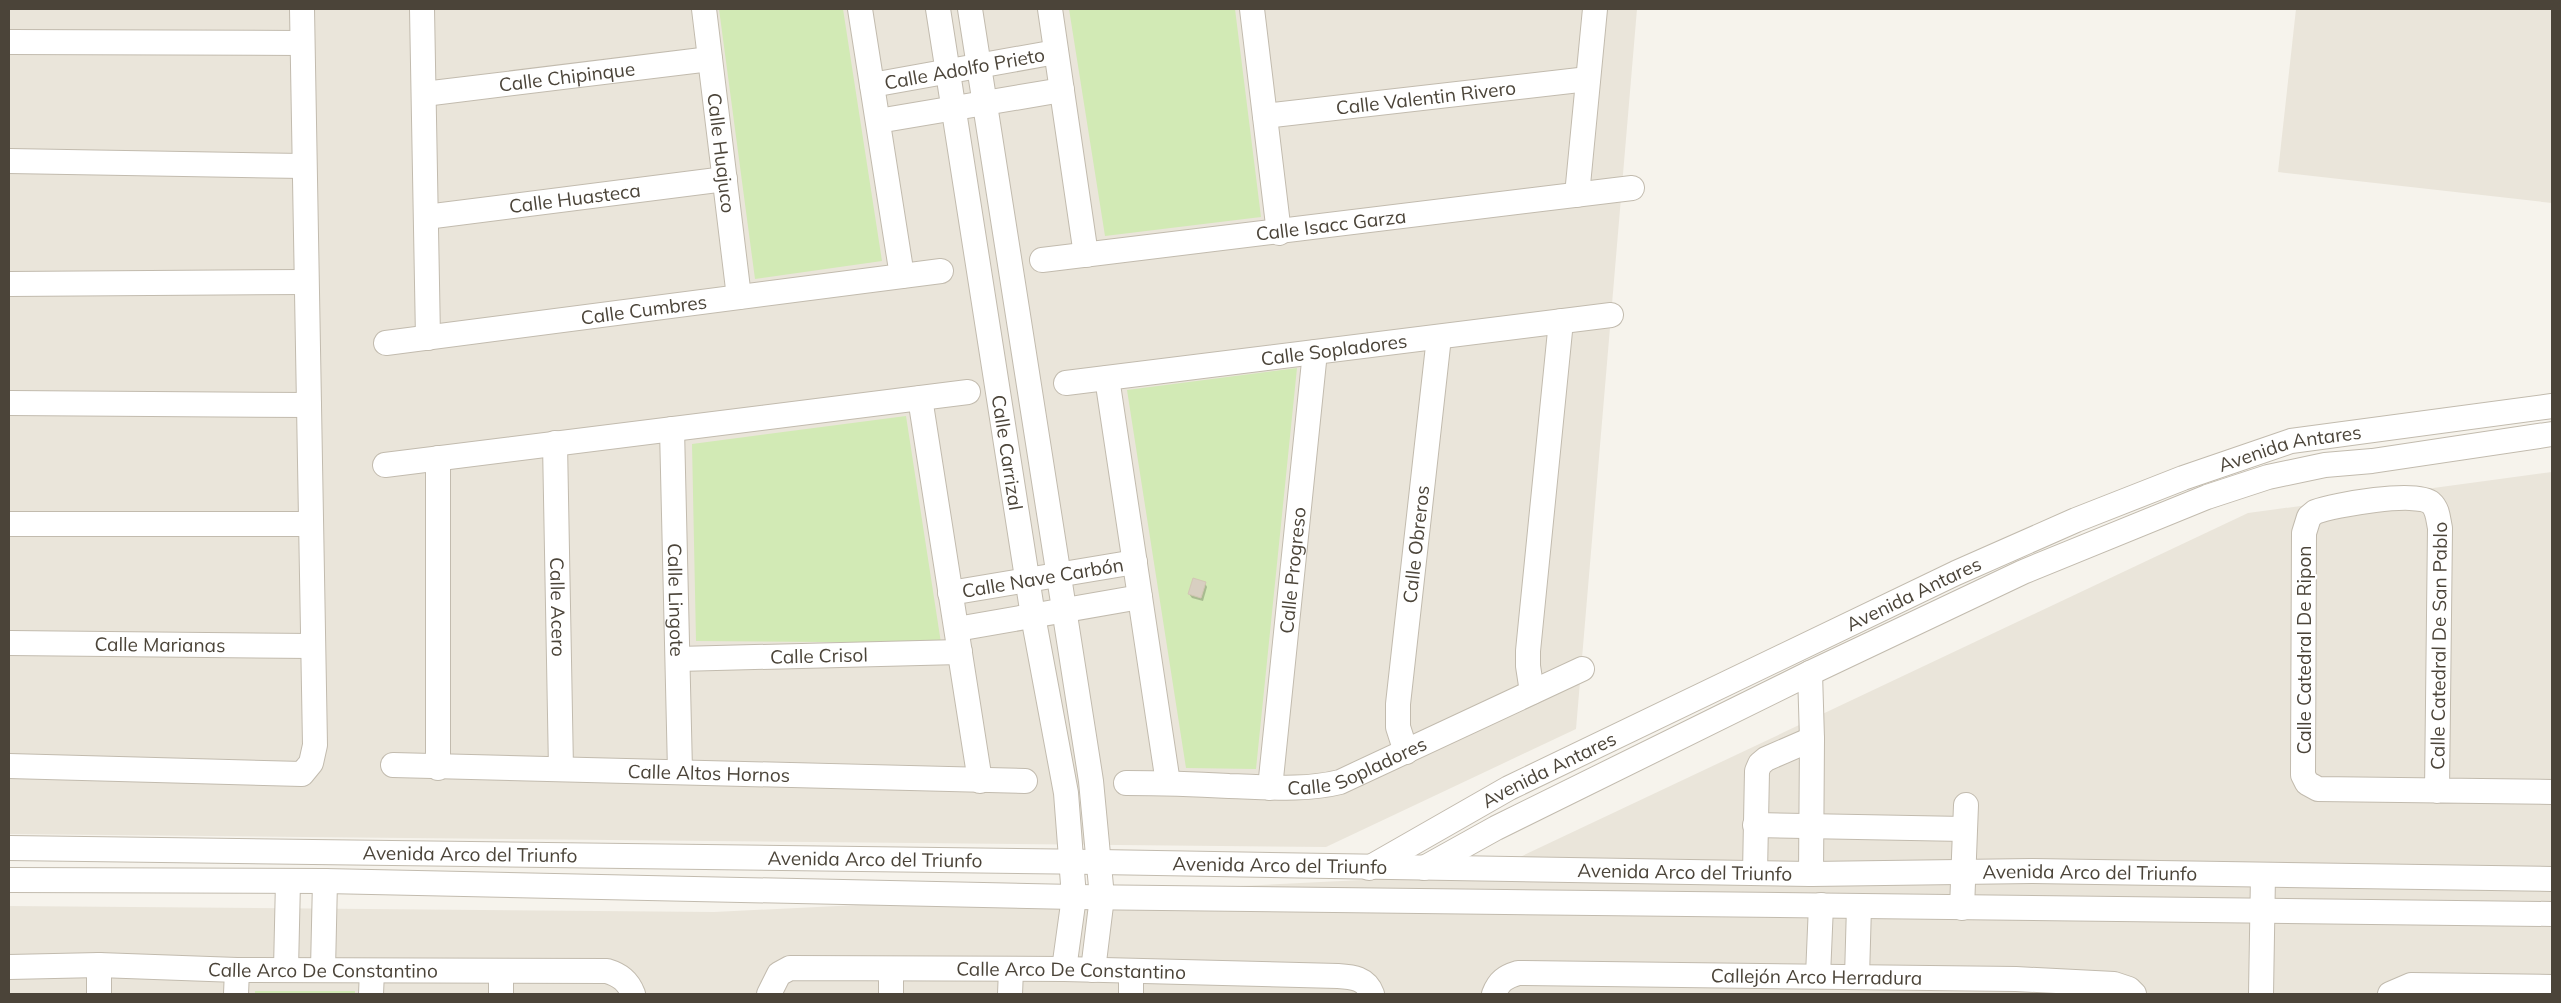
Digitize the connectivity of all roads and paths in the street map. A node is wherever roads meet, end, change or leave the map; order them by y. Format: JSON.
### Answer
{"nodes":[{"id":1,"x":302,"y":9,"type":"edge"},
{"id":2,"x":422,"y":9,"type":"edge"},
{"id":3,"x":704,"y":9,"type":"edge"},
{"id":4,"x":860,"y":9,"type":"edge"},
{"id":5,"x":938,"y":9,"type":"edge"},
{"id":6,"x":970,"y":9,"type":"edge"},
{"id":7,"x":1050,"y":9,"type":"edge"},
{"id":8,"x":1252,"y":9,"type":"edge"},
{"id":9,"x":1595,"y":9,"type":"edge"},
{"id":10,"x":9,"y":42,"type":"edge"},
{"id":11,"x":302,"y":44,"type":"junction"},
{"id":12,"x":1056,"y":52,"type":"junction"},
{"id":13,"x":710,"y":59,"type":"junction"},
{"id":14,"x":979,"y":66,"type":"junction"},
{"id":15,"x":949,"y":71,"type":"junction"},
{"id":16,"x":1588,"y":79,"type":"junction"},
{"id":17,"x":872,"y":85,"type":"junction"},
{"id":18,"x":1062,"y":90,"type":"junction"},
{"id":19,"x":424,"y":94,"type":"junction"},
{"id":20,"x":985,"y":103,"type":"junction"},
{"id":21,"x":954,"y":108,"type":"junction"},
{"id":22,"x":1265,"y":116,"type":"junction"},
{"id":23,"x":878,"y":121,"type":"junction"},
{"id":24,"x":9,"y":161,"type":"edge"},
{"id":25,"x":303,"y":166,"type":"junction"},
{"id":26,"x":725,"y":179,"type":"junction"},
{"id":27,"x":1632,"y":188,"type":"dead end"},
{"id":28,"x":1577,"y":195,"type":"junction"},
{"id":29,"x":426,"y":216,"type":"junction"},
{"id":30,"x":1279,"y":233,"type":"junction"},
{"id":31,"x":1086,"y":255,"type":"junction"},
{"id":32,"x":1042,"y":260,"type":"dead end"},
{"id":33,"x":941,"y":272,"type":"dead end"},
{"id":34,"x":902,"y":276,"type":"junction"},
{"id":35,"x":306,"y":282,"type":"junction"},
{"id":36,"x":9,"y":284,"type":"edge"},
{"id":37,"x":739,"y":297,"type":"junction"},
{"id":38,"x":1611,"y":315,"type":"dead end"},
{"id":39,"x":1561,"y":321,"type":"junction"},
{"id":40,"x":1439,"y":337,"type":"junction"},
{"id":41,"x":428,"y":338,"type":"junction"},
{"id":42,"x":386,"y":343,"type":"dead end"},
{"id":43,"x":1315,"y":352,"type":"junction"},
{"id":44,"x":1107,"y":378,"type":"junction"},
{"id":45,"x":1066,"y":383,"type":"dead end"},
{"id":46,"x":968,"y":392,"type":"dead end"},
{"id":47,"x":920,"y":398,"type":"junction"},
{"id":48,"x":9,"y":403,"type":"edge"},
{"id":49,"x":309,"y":405,"type":"junction"},
{"id":50,"x":2552,"y":406,"type":"edge"},
{"id":51,"x":672,"y":429,"type":"junction"},
{"id":52,"x":2552,"y":434,"type":"edge"},
{"id":53,"x":555,"y":443,"type":"junction"},
{"id":54,"x":438,"y":458,"type":"junction"},
{"id":55,"x":385,"y":465,"type":"dead end"},
{"id":56,"x":2309,"y":517,"type":"joint"},
{"id":57,"x":9,"y":524,"type":"edge"},
{"id":58,"x":311,"y":524,"type":"junction"},
{"id":59,"x":1135,"y":562,"type":"junction"},
{"id":60,"x":1059,"y":574,"type":"junction"},
{"id":61,"x":1027,"y":580,"type":"junction"},
{"id":62,"x":950,"y":593,"type":"junction"},
{"id":63,"x":1140,"y":597,"type":"junction"},
{"id":64,"x":1064,"y":610,"type":"junction"},
{"id":65,"x":1032,"y":616,"type":"junction"},
{"id":66,"x":958,"y":641,"type":"junction"},
{"id":67,"x":9,"y":643,"type":"edge"},
{"id":68,"x":312,"y":646,"type":"junction"},
{"id":69,"x":678,"y":659,"type":"junction"},
{"id":70,"x":1582,"y":669,"type":"dead end"},
{"id":71,"x":1810,"y":673,"type":"junction"},
{"id":72,"x":1532,"y":692,"type":"junction"},
{"id":73,"x":1812,"y":739,"type":"junction"},
{"id":74,"x":1406,"y":752,"type":"junction"},
{"id":75,"x":392,"y":765,"type":"dead end"},
{"id":76,"x":9,"y":766,"type":"edge"},
{"id":77,"x":438,"y":768,"type":"junction"},
{"id":78,"x":561,"y":769,"type":"junction"},
{"id":79,"x":680,"y":771,"type":"junction"},
{"id":80,"x":980,"y":781,"type":"junction"},
{"id":81,"x":1025,"y":781,"type":"dead end"},
{"id":82,"x":1126,"y":783,"type":"dead end"},
{"id":83,"x":1168,"y":783,"type":"junction"},
{"id":84,"x":1270,"y":788,"type":"junction"},
{"id":85,"x":2437,"y":791,"type":"junction"},
{"id":86,"x":2552,"y":792,"type":"edge"},
{"id":87,"x":1966,"y":805,"type":"dead end"},
{"id":88,"x":1756,"y":825,"type":"junction"},
{"id":89,"x":1812,"y":826,"type":"junction"},
{"id":90,"x":1964,"y":828,"type":"junction"},
{"id":91,"x":9,"y":848,"type":"edge"},
{"id":92,"x":1073,"y":861,"type":"junction"},
{"id":93,"x":1099,"y":862,"type":"junction"},
{"id":94,"x":1370,"y":867,"type":"junction"},
{"id":95,"x":1424,"y":868,"type":"junction"},
{"id":96,"x":1963,"y":872,"type":"junction"},
{"id":97,"x":1755,"y":873,"type":"junction"},
{"id":98,"x":1812,"y":874,"type":"junction"},
{"id":99,"x":2263,"y":876,"type":"junction"},
{"id":100,"x":2552,"y":879,"type":"edge"},
{"id":101,"x":9,"y":880,"type":"edge"},
{"id":102,"x":288,"y":881,"type":"junction"},
{"id":103,"x":324,"y":881,"type":"junction"},
{"id":104,"x":1074,"y":897,"type":"junction"},
{"id":105,"x":1102,"y":897,"type":"junction"},
{"id":106,"x":1318,"y":899,"type":"junction"},
{"id":107,"x":1374,"y":900,"type":"junction"},
{"id":108,"x":1821,"y":905,"type":"junction"},
{"id":109,"x":1858,"y":906,"type":"junction"},
{"id":110,"x":1962,"y":908,"type":"junction"},
{"id":111,"x":2262,"y":912,"type":"junction"},
{"id":112,"x":2552,"y":914,"type":"edge"},
{"id":113,"x":100,"y":965,"type":"junction"},
{"id":114,"x":9,"y":967,"type":"edge"},
{"id":115,"x":286,"y":969,"type":"junction"},
{"id":116,"x":323,"y":969,"type":"junction"},
{"id":117,"x":891,"y":969,"type":"junction"},
{"id":118,"x":1064,"y":969,"type":"junction"},
{"id":119,"x":236,"y":970,"type":"junction"},
{"id":120,"x":372,"y":970,"type":"junction"},
{"id":121,"x":1011,"y":970,"type":"junction"},
{"id":122,"x":1094,"y":970,"type":"junction"},
{"id":123,"x":501,"y":971,"type":"junction"},
{"id":124,"x":1131,"y":971,"type":"junction"},
{"id":125,"x":1818,"y":976,"type":"junction"},
{"id":126,"x":1857,"y":977,"type":"junction"},
{"id":127,"x":774,"y":984,"type":"edge"},
{"id":128,"x":1250,"y":985,"type":"edge"},
{"id":129,"x":1614,"y":985,"type":"edge"},
{"id":130,"x":2016,"y":987,"type":"edge"},
{"id":131,"x":1368,"y":988,"type":"edge"},
{"id":132,"x":2552,"y":988,"type":"edge"},
{"id":133,"x":1496,"y":989,"type":"edge"},
{"id":134,"x":2506,"y":991,"type":"edge"},
{"id":135,"x":632,"y":992,"type":"edge"},
{"id":136,"x":2390,"y":993,"type":"edge"},
{"id":137,"x":100,"y":994,"type":"edge"},
{"id":138,"x":236,"y":994,"type":"edge"},
{"id":139,"x":371,"y":994,"type":"edge"},
{"id":140,"x":501,"y":994,"type":"edge"},
{"id":141,"x":891,"y":994,"type":"edge"},
{"id":142,"x":1010,"y":994,"type":"edge"},
{"id":143,"x":1131,"y":994,"type":"edge"},
{"id":144,"x":2134,"y":994,"type":"edge"},
{"id":145,"x":2261,"y":994,"type":"edge"}],
"edges":[{"from":1,"to":11,"type":"street"},
{"from":2,"to":19,"type":"street"},
{"from":3,"to":13,"type":"street","name":"Calle Huajuco"},
{"from":4,"to":17,"type":"street"},
{"from":5,"to":15,"type":"street","name":"Calle Carrizal"},
{"from":6,"to":14,"type":"street","name":"Calle Carrizal"},
{"from":7,"to":12,"type":"street"},
{"from":8,"to":22,"type":"street"},
{"from":9,"to":16,"type":"street"},
{"from":10,"to":11,"type":"street"},
{"from":11,"to":25,"type":"street"},
{"from":12,"to":14,"type":"street","name":"Calle Adolfo Prieto"},
{"from":12,"to":18,"type":"street"},
{"from":13,"to":19,"type":"street","name":"Calle Chipinque"},
{"from":13,"to":26,"type":"street","name":"Calle Huajuco"},
{"from":14,"to":15,"type":"street","name":"Calle Adolfo Prieto"},
{"from":14,"to":20,"type":"street","name":"Calle Carrizal"},
{"from":15,"to":17,"type":"street","name":"Calle Adolfo Prieto"},
{"from":15,"to":21,"type":"street","name":"Calle Carrizal"},
{"from":16,"to":22,"type":"street","name":"Calle Valentin Rivero"},
{"from":16,"to":28,"type":"street"},
{"from":17,"to":23,"type":"street"},
{"from":18,"to":20,"type":"street","name":"Calle Adolfo Prieto"},
{"from":18,"to":31,"type":"street"},
{"from":19,"to":29,"type":"street"},
{"from":20,"to":21,"type":"street","name":"Calle Adolfo Prieto"},
{"from":20,"to":60,"type":"street","name":"Calle Carrizal"},
{"from":21,"to":23,"type":"street","name":"Calle Adolfo Prieto"},
{"from":21,"to":61,"type":"street","name":"Calle Carrizal"},
{"from":22,"to":30,"type":"street"},
{"from":23,"to":34,"type":"street"},
{"from":24,"to":25,"type":"street"},
{"from":25,"to":35,"type":"street"},
{"from":26,"to":29,"type":"street","name":"Calle Huasteca"},
{"from":26,"to":37,"type":"street","name":"Calle Huajuco"},
{"from":27,"to":28,"type":"street","name":"Calle Isacc Garza"},
{"from":28,"to":30,"type":"street","name":"Calle Isacc Garza"},
{"from":29,"to":41,"type":"street"},
{"from":30,"to":31,"type":"street","name":"Calle Isacc Garza"},
{"from":31,"to":32,"type":"street","name":"Calle Isacc Garza"},
{"from":33,"to":34,"type":"street","name":"Calle Cumbres"},
{"from":34,"to":37,"type":"street","name":"Calle Cumbres"},
{"from":35,"to":36,"type":"street"},
{"from":35,"to":49,"type":"street"},
{"from":37,"to":41,"type":"street","name":"Calle Cumbres"},
{"from":38,"to":39,"type":"street","name":"Calle Sopladores"},
{"from":39,"to":40,"type":"street","name":"Calle Sopladores"},
{"from":39,"to":72,"type":"street"},
{"from":40,"to":43,"type":"street","name":"Calle Sopladores"},
{"from":40,"to":74,"type":"street","name":"Calle Obreros"},
{"from":41,"to":42,"type":"street","name":"Calle Cumbres"},
{"from":43,"to":44,"type":"street","name":"Calle Sopladores"},
{"from":43,"to":84,"type":"street","name":"Calle Progreso"},
{"from":44,"to":45,"type":"street","name":"Calle Sopladores"},
{"from":44,"to":59,"type":"street"},
{"from":46,"to":47,"type":"street"},
{"from":47,"to":51,"type":"street"},
{"from":47,"to":62,"type":"street"},
{"from":48,"to":49,"type":"street"},
{"from":49,"to":58,"type":"street"},
{"from":50,"to":94,"type":"street","name":"Avenida Antares"},
{"from":51,"to":53,"type":"street"},
{"from":51,"to":69,"type":"street","name":"Calle Lingote"},
{"from":52,"to":71,"type":"street","name":"Avenida Antares"},
{"from":53,"to":54,"type":"street"},
{"from":53,"to":78,"type":"street","name":"Calle Acero"},
{"from":54,"to":55,"type":"street"},
{"from":54,"to":77,"type":"street"},
{"from":56,"to":85,"type":"street","name":"Calle Catedral De Ripon"},
{"from":56,"to":85,"type":"street","name":"Calle Catedral De San Pablo"},
{"from":57,"to":58,"type":"street"},
{"from":58,"to":68,"type":"street"},
{"from":59,"to":60,"type":"street","name":"Calle Nave Carbón"},
{"from":59,"to":63,"type":"street"},
{"from":60,"to":61,"type":"street","name":"Calle Nave Carbón"},
{"from":60,"to":64,"type":"street","name":"Calle Carrizal"},
{"from":61,"to":62,"type":"street","name":"Calle Nave Carbón"},
{"from":61,"to":65,"type":"street","name":"Calle Carrizal"},
{"from":62,"to":66,"type":"street"},
{"from":63,"to":64,"type":"street","name":"Calle Nave Carbón"},
{"from":63,"to":83,"type":"street"},
{"from":64,"to":65,"type":"street","name":"Calle Nave Carbón"},
{"from":64,"to":93,"type":"street","name":"Calle Carrizal"},
{"from":65,"to":66,"type":"street","name":"Calle Nave Carbón"},
{"from":65,"to":92,"type":"street","name":"Calle Carrizal"},
{"from":66,"to":69,"type":"street","name":"Calle Crisol"},
{"from":66,"to":80,"type":"street"},
{"from":67,"to":68,"type":"street","name":"Calle Marianas"},
{"from":68,"to":76,"type":"street"},
{"from":69,"to":79,"type":"street","name":"Calle Lingote"},
{"from":70,"to":72,"type":"street","name":"Calle Sopladores"},
{"from":71,"to":73,"type":"street"},
{"from":71,"to":95,"type":"street","name":"Avenida Antares"},
{"from":72,"to":74,"type":"street","name":"Calle Sopladores"},
{"from":73,"to":88,"type":"street"},
{"from":73,"to":89,"type":"street"},
{"from":74,"to":84,"type":"street","name":"Calle Sopladores"},
{"from":75,"to":77,"type":"street","name":"Calle Altos Hornos"},
{"from":77,"to":78,"type":"street","name":"Calle Altos Hornos"},
{"from":78,"to":79,"type":"street","name":"Calle Altos Hornos"},
{"from":79,"to":80,"type":"street","name":"Calle Altos Hornos"},
{"from":80,"to":81,"type":"street","name":"Calle Altos Hornos"},
{"from":82,"to":83,"type":"street","name":"Calle Sopladores"},
{"from":83,"to":84,"type":"street","name":"Calle Sopladores"},
{"from":85,"to":86,"type":"street"},
{"from":87,"to":90,"type":"street"},
{"from":88,"to":89,"type":"street"},
{"from":88,"to":97,"type":"street"},
{"from":89,"to":90,"type":"street"},
{"from":89,"to":98,"type":"street"},
{"from":90,"to":96,"type":"street"},
{"from":91,"to":92,"type":"street","name":"Avenida Arco del Triunfo"},
{"from":92,"to":93,"type":"street","name":"Avenida Arco del Triunfo"},
{"from":92,"to":104,"type":"street","name":"Calle Carrizal"},
{"from":93,"to":94,"type":"street","name":"Avenida Arco del Triunfo"},
{"from":93,"to":105,"type":"street","name":"Calle Carrizal"},
{"from":94,"to":95,"type":"street","name":"Avenida Arco del Triunfo"},
{"from":94,"to":106,"type":"street","name":"Avenida Antares"},
{"from":95,"to":97,"type":"street","name":"Avenida Arco del Triunfo"},
{"from":95,"to":107,"type":"street","name":"Avenida Antares"},
{"from":96,"to":98,"type":"street","name":"Avenida Arco del Triunfo"},
{"from":96,"to":99,"type":"street","name":"Avenida Arco del Triunfo"},
{"from":96,"to":110,"type":"street"},
{"from":97,"to":98,"type":"street","name":"Avenida Arco del Triunfo"},
{"from":99,"to":100,"type":"street","name":"Avenida Arco del Triunfo"},
{"from":99,"to":111,"type":"street"},
{"from":101,"to":102,"type":"street","name":"Avenida Arco del Triunfo"},
{"from":102,"to":103,"type":"street","name":"Avenida Arco del Triunfo"},
{"from":102,"to":115,"type":"street"},
{"from":103,"to":104,"type":"street","name":"Avenida Arco del Triunfo"},
{"from":103,"to":116,"type":"street"},
{"from":104,"to":105,"type":"street","name":"Avenida Arco del Triunfo"},
{"from":104,"to":118,"type":"street","name":"Calle Carrizal"},
{"from":105,"to":106,"type":"street","name":"Avenida Arco del Triunfo"},
{"from":105,"to":122,"type":"street","name":"Calle Carrizal"},
{"from":106,"to":107,"type":"street","name":"Avenida Arco del Triunfo"},
{"from":107,"to":108,"type":"street","name":"Avenida Arco del Triunfo"},
{"from":108,"to":109,"type":"street","name":"Avenida Arco del Triunfo"},
{"from":108,"to":125,"type":"street"},
{"from":109,"to":110,"type":"street","name":"Avenida Arco del Triunfo"},
{"from":109,"to":126,"type":"street"},
{"from":110,"to":111,"type":"street","name":"Avenida Arco del Triunfo"},
{"from":111,"to":112,"type":"street","name":"Avenida Arco del Triunfo"},
{"from":111,"to":145,"type":"street"},
{"from":113,"to":114,"type":"street","name":"Calle Arco De Constantino"},
{"from":113,"to":119,"type":"street","name":"Calle Arco De Constantino"},
{"from":113,"to":137,"type":"street"},
{"from":115,"to":116,"type":"street","name":"Calle Arco De Constantino"},
{"from":115,"to":119,"type":"street","name":"Calle Arco De Constantino"},
{"from":116,"to":120,"type":"street","name":"Calle Arco De Constantino"},
{"from":117,"to":121,"type":"street","name":"Calle Arco De Constantino"},
{"from":117,"to":127,"type":"street","name":"Calle Arco De Constantino"},
{"from":117,"to":141,"type":"street"},
{"from":118,"to":121,"type":"street","name":"Calle Arco De Constantino"},
{"from":118,"to":122,"type":"street","name":"Calle Arco De Constantino"},
{"from":119,"to":138,"type":"street"},
{"from":120,"to":123,"type":"street","name":"Calle Arco De Constantino"},
{"from":120,"to":139,"type":"street"},
{"from":121,"to":142,"type":"street"},
{"from":122,"to":124,"type":"street","name":"Calle Arco De Constantino"},
{"from":123,"to":135,"type":"street","name":"Calle Arco De Constantino"},
{"from":123,"to":140,"type":"street"},
{"from":124,"to":128,"type":"street","name":"Calle Arco De Constantino"},
{"from":124,"to":143,"type":"street"},
{"from":125,"to":126,"type":"street","name":"Callejón Arco Herradura"},
{"from":125,"to":129,"type":"street","name":"Callejón Arco Herradura"},
{"from":126,"to":130,"type":"street","name":"Callejón Arco Herradura"},
{"from":128,"to":131,"type":"street","name":"Calle Arco De Constantino"},
{"from":129,"to":133,"type":"street","name":"Callejón Arco Herradura"},
{"from":130,"to":144,"type":"street","name":"Callejón Arco Herradura"},
{"from":132,"to":134,"type":"street"},
{"from":134,"to":136,"type":"street"}]}
